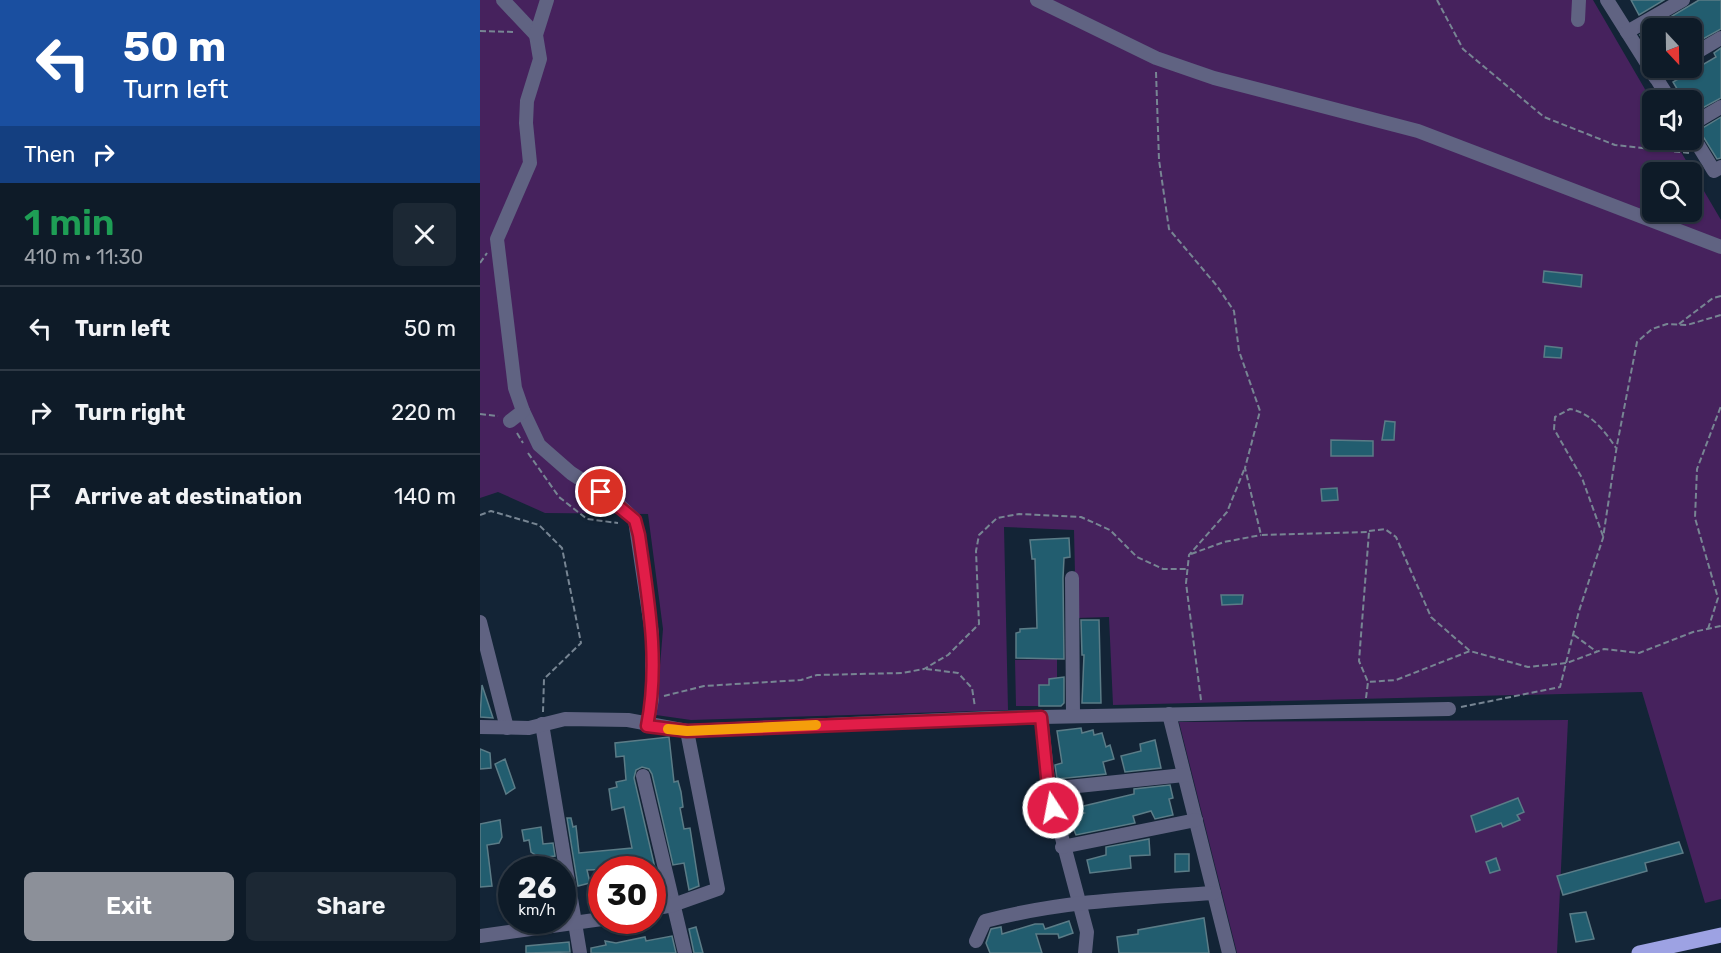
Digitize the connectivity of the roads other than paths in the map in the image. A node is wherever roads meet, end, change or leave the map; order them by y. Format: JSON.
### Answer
{"nodes":[{"id":1,"x":503,"y":0,"type":"edge"},
{"id":2,"x":547,"y":0,"type":"edge"},
{"id":3,"x":1038,"y":0,"type":"edge"},
{"id":4,"x":1580,"y":0,"type":"edge"},
{"id":5,"x":1607,"y":0,"type":"edge"},
{"id":6,"x":1683,"y":0,"type":"edge"},
{"id":7,"x":1578,"y":20,"type":"dead end"},
{"id":8,"x":1627,"y":32,"type":"junction"},
{"id":9,"x":536,"y":35,"type":"junction"},
{"id":10,"x":1721,"y":38,"type":"edge"},
{"id":11,"x":1702,"y":49,"type":"edge"},
{"id":12,"x":1642,"y":55,"type":"edge"},
{"id":13,"x":1721,"y":107,"type":"edge"},
{"id":14,"x":1702,"y":118,"type":"edge"},
{"id":15,"x":1701,"y":150,"type":"edge"},
{"id":16,"x":1721,"y":167,"type":"edge"},
{"id":17,"x":1721,"y":247,"type":"edge"},
{"id":18,"x":523,"y":411,"type":"junction"},
{"id":19,"x":510,"y":421,"type":"dead end"},
{"id":20,"x":1072,"y":578,"type":"dead end"},
{"id":21,"x":480,"y":622,"type":"edge"},
{"id":22,"x":1449,"y":709,"type":"road end"},
{"id":23,"x":1169,"y":714,"type":"junction"},
{"id":24,"x":1073,"y":716,"type":"junction"},
{"id":25,"x":1041,"y":717,"type":"junction"},
{"id":26,"x":542,"y":724,"type":"junction"},
{"id":27,"x":647,"y":726,"type":"junction"},
{"id":28,"x":480,"y":727,"type":"edge"},
{"id":29,"x":507,"y":728,"type":"junction"},
{"id":30,"x":687,"y":731,"type":"junction"},
{"id":31,"x":1184,"y":775,"type":"junction"},
{"id":32,"x":644,"y":776,"type":"dead end"},
{"id":33,"x":1049,"y":789,"type":"junction"},
{"id":34,"x":1196,"y":820,"type":"junction"},
{"id":35,"x":1062,"y":846,"type":"junction"},
{"id":36,"x":564,"y":856,"type":"edge"},
{"id":37,"x":1214,"y":893,"type":"junction"},
{"id":38,"x":1080,"y":901,"type":"junction"},
{"id":39,"x":673,"y":905,"type":"junction"},
{"id":40,"x":666,"y":906,"type":"edge"},
{"id":41,"x":588,"y":922,"type":"edge"},
{"id":42,"x":576,"y":924,"type":"joint"},
{"id":43,"x":498,"y":934,"type":"edge"},
{"id":44,"x":1721,"y":935,"type":"edge"},
{"id":45,"x":480,"y":936,"type":"edge"},
{"id":46,"x":976,"y":941,"type":"dead end"},
{"id":47,"x":580,"y":953,"type":"edge"},
{"id":48,"x":685,"y":953,"type":"edge"},
{"id":49,"x":1085,"y":953,"type":"edge"},
{"id":50,"x":1229,"y":953,"type":"edge"},
{"id":51,"x":1639,"y":953,"type":"edge"}],
"edges":[{"from":1,"to":9,"type":"street"},
{"from":2,"to":9,"type":"street"},
{"from":3,"to":17,"type":"street"},
{"from":4,"to":7,"type":"street"},
{"from":5,"to":8,"type":"street"},
{"from":6,"to":8,"type":"street"},
{"from":8,"to":12,"type":"street"},
{"from":9,"to":18,"type":"street"},
{"from":10,"to":11,"type":"street"},
{"from":13,"to":14,"type":"street"},
{"from":15,"to":16,"type":"street"},
{"from":18,"to":19,"type":"street"},
{"from":18,"to":27,"type":"street"},
{"from":20,"to":24,"type":"street"},
{"from":21,"to":29,"type":"street"},
{"from":22,"to":23,"type":"street"},
{"from":23,"to":24,"type":"street"},
{"from":23,"to":31,"type":"street"},
{"from":24,"to":25,"type":"street"},
{"from":25,"to":30,"type":"street"},
{"from":25,"to":33,"type":"street"},
{"from":26,"to":27,"type":"street"},
{"from":26,"to":29,"type":"street"},
{"from":26,"to":36,"type":"street"},
{"from":27,"to":30,"type":"street"},
{"from":28,"to":29,"type":"street"},
{"from":30,"to":39,"type":"street"},
{"from":31,"to":33,"type":"street"},
{"from":31,"to":34,"type":"street"},
{"from":32,"to":39,"type":"street"},
{"from":33,"to":35,"type":"street"},
{"from":34,"to":35,"type":"street"},
{"from":34,"to":37,"type":"street"},
{"from":35,"to":38,"type":"street"},
{"from":37,"to":38,"type":"street"},
{"from":37,"to":50,"type":"street"},
{"from":38,"to":46,"type":"street"},
{"from":38,"to":49,"type":"street"},
{"from":39,"to":40,"type":"street"},
{"from":39,"to":48,"type":"street"},
{"from":41,"to":42,"type":"street"},
{"from":42,"to":47,"type":"street"},
{"from":43,"to":45,"type":"street"},
{"from":44,"to":51,"type":"main road"}]}
